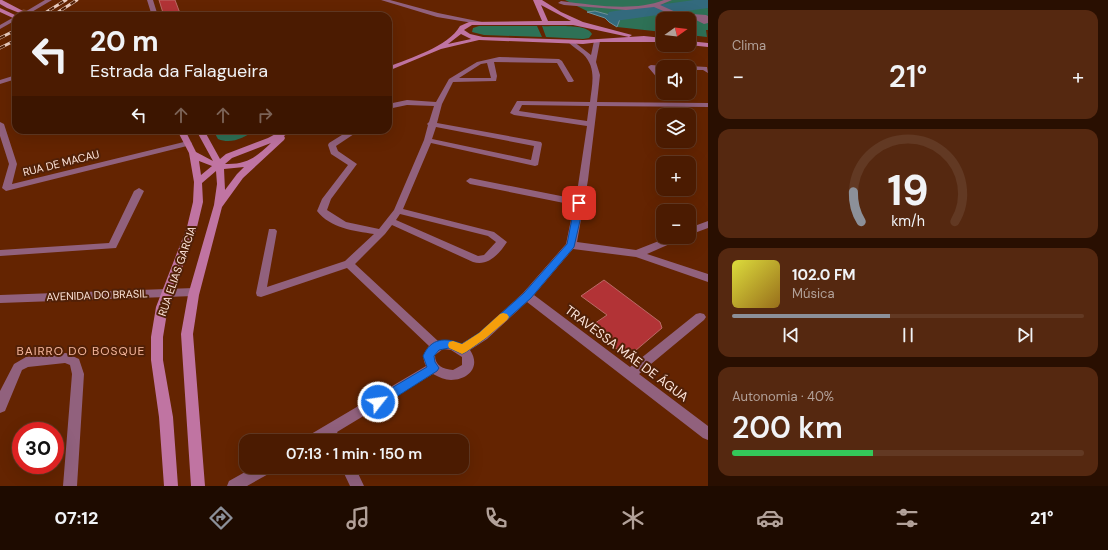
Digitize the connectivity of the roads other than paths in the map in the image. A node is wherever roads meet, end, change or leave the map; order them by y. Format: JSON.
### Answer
{"nodes":[{"id":1,"x":49,"y":0,"type":"edge"},
{"id":2,"x":150,"y":0,"type":"edge"},
{"id":3,"x":384,"y":0,"type":"edge"},
{"id":4,"x":537,"y":0,"type":"edge"},
{"id":5,"x":669,"y":0,"type":"edge"},
{"id":6,"x":0,"y":1,"type":"edge"},
{"id":7,"x":561,"y":3,"type":"dead end"},
{"id":8,"x":655,"y":6,"type":"junction"},
{"id":9,"x":0,"y":10,"type":"edge"},
{"id":10,"x":18,"y":12,"type":"edge"},
{"id":11,"x":25,"y":12,"type":"edge"},
{"id":12,"x":154,"y":12,"type":"edge"},
{"id":13,"x":437,"y":14,"type":"junction"},
{"id":14,"x":12,"y":16,"type":"edge"},
{"id":15,"x":12,"y":19,"type":"edge"},
{"id":16,"x":706,"y":19,"type":"edge"},
{"id":17,"x":479,"y":22,"type":"junction"},
{"id":18,"x":451,"y":23,"type":"dead end"},
{"id":19,"x":546,"y":23,"type":"junction"},
{"id":20,"x":589,"y":26,"type":"junction"},
{"id":21,"x":0,"y":27,"type":"edge"},
{"id":22,"x":459,"y":29,"type":"junction"},
{"id":23,"x":483,"y":39,"type":"junction"},
{"id":24,"x":650,"y":39,"type":"junction"},
{"id":25,"x":656,"y":39,"type":"edge"},
{"id":26,"x":598,"y":41,"type":"junction"},
{"id":27,"x":572,"y":42,"type":"junction"},
{"id":28,"x":696,"y":44,"type":"edge"},
{"id":29,"x":708,"y":46,"type":"edge"},
{"id":30,"x":439,"y":48,"type":"junction"},
{"id":31,"x":490,"y":60,"type":"junction"},
{"id":32,"x":593,"y":61,"type":"junction"},
{"id":33,"x":392,"y":66,"type":"edge"},
{"id":34,"x":656,"y":67,"type":"edge"},
{"id":35,"x":696,"y":68,"type":"edge"},
{"id":36,"x":708,"y":71,"type":"edge"},
{"id":37,"x":656,"y":73,"type":"edge"},
{"id":38,"x":12,"y":78,"type":"edge"},
{"id":39,"x":451,"y":80,"type":"junction"},
{"id":40,"x":570,"y":81,"type":"dead end"},
{"id":41,"x":0,"y":82,"type":"edge"},
{"id":42,"x":594,"y":103,"type":"junction"},
{"id":43,"x":438,"y":104,"type":"junction"},
{"id":44,"x":392,"y":105,"type":"edge"},
{"id":45,"x":708,"y":105,"type":"edge"},
{"id":46,"x":0,"y":124,"type":"edge"},
{"id":47,"x":431,"y":124,"type":"junction"},
{"id":48,"x":591,"y":124,"type":"junction"},
{"id":49,"x":183,"y":134,"type":"edge"},
{"id":50,"x":202,"y":134,"type":"edge"},
{"id":51,"x":282,"y":134,"type":"edge"},
{"id":52,"x":285,"y":134,"type":"edge"},
{"id":53,"x":350,"y":134,"type":"edge"},
{"id":54,"x":428,"y":140,"type":"junction"},
{"id":55,"x":188,"y":143,"type":"junction"},
{"id":56,"x":212,"y":150,"type":"junction"},
{"id":57,"x":236,"y":152,"type":"junction"},
{"id":58,"x":192,"y":153,"type":"junction"},
{"id":59,"x":261,"y":158,"type":"junction"},
{"id":60,"x":217,"y":164,"type":"junction"},
{"id":61,"x":470,"y":181,"type":"dead end"},
{"id":62,"x":198,"y":182,"type":"junction"},
{"id":63,"x":139,"y":191,"type":"dead end"},
{"id":64,"x":579,"y":203,"type":"junction"},
{"id":65,"x":218,"y":207,"type":"junction"},
{"id":66,"x":398,"y":211,"type":"junction"},
{"id":67,"x":391,"y":221,"type":"junction"},
{"id":68,"x":708,"y":224,"type":"edge"},
{"id":69,"x":696,"y":229,"type":"edge"},
{"id":70,"x":272,"y":231,"type":"dead end"},
{"id":71,"x":382,"y":232,"type":"junction"},
{"id":72,"x":571,"y":244,"type":"junction"},
{"id":73,"x":662,"y":244,"type":"edge"},
{"id":74,"x":0,"y":252,"type":"edge"},
{"id":75,"x":638,"y":254,"type":"junction"},
{"id":76,"x":348,"y":264,"type":"junction"},
{"id":77,"x":708,"y":278,"type":"edge"},
{"id":78,"x":168,"y":292,"type":"junction"},
{"id":79,"x":194,"y":292,"type":"junction"},
{"id":80,"x":527,"y":296,"type":"junction"},
{"id":81,"x":0,"y":299,"type":"edge"},
{"id":82,"x":700,"y":318,"type":"dead end"},
{"id":83,"x":436,"y":346,"type":"junction"},
{"id":84,"x":462,"y":349,"type":"junction"},
{"id":85,"x":434,"y":368,"type":"junction"},
{"id":86,"x":630,"y":374,"type":"junction"},
{"id":87,"x":0,"y":407,"type":"edge"},
{"id":88,"x":335,"y":434,"type":"edge"},
{"id":89,"x":708,"y":434,"type":"edge"},
{"id":90,"x":255,"y":474,"type":"edge"},
{"id":91,"x":351,"y":474,"type":"edge"},
{"id":92,"x":70,"y":486,"type":"edge"},
{"id":93,"x":171,"y":486,"type":"edge"},
{"id":94,"x":198,"y":486,"type":"edge"},
{"id":95,"x":234,"y":486,"type":"edge"},
{"id":96,"x":357,"y":486,"type":"edge"}],
"edges":[{"from":1,"to":11,"type":"street"},
{"from":2,"to":12,"type":"street"},
{"from":3,"to":13,"type":"street"},
{"from":4,"to":19,"type":"street"},
{"from":4,"to":20,"type":"street"},
{"from":5,"to":8,"type":"street"},
{"from":6,"to":10,"type":"street"},
{"from":7,"to":8,"type":"street"},
{"from":8,"to":16,"type":"street"},
{"from":9,"to":14,"type":"street"},
{"from":13,"to":17,"type":"street"},
{"from":13,"to":18,"type":"street"},
{"from":15,"to":21,"type":"street"},
{"from":17,"to":19,"type":"street"},
{"from":17,"to":22,"type":"street"},
{"from":19,"to":20,"type":"street"},
{"from":20,"to":24,"type":"street"},
{"from":20,"to":26,"type":"street"},
{"from":22,"to":23,"type":"street"},
{"from":22,"to":30,"type":"street"},
{"from":23,"to":27,"type":"street"},
{"from":23,"to":30,"type":"street"},
{"from":24,"to":25,"type":"street"},
{"from":24,"to":26,"type":"street"},
{"from":26,"to":27,"type":"street"},
{"from":26,"to":32,"type":"street"},
{"from":27,"to":32,"type":"street"},
{"from":28,"to":29,"type":"street"},
{"from":30,"to":33,"type":"street"},
{"from":31,"to":39,"type":"street"},
{"from":31,"to":39,"type":"street"},
{"from":31,"to":40,"type":"street"},
{"from":32,"to":42,"type":"street"},
{"from":34,"to":37,"type":"street"},
{"from":35,"to":36,"type":"street"},
{"from":38,"to":41,"type":"street"},
{"from":39,"to":43,"type":"street"},
{"from":42,"to":45,"type":"street"},
{"from":42,"to":48,"type":"street"},
{"from":42,"to":48,"type":"street"},
{"from":43,"to":44,"type":"street"},
{"from":43,"to":47,"type":"street"},
{"from":46,"to":55,"type":"street","name":"RUA DE MACAU"},
{"from":47,"to":54,"type":"street"},
{"from":47,"to":54,"type":"street"},
{"from":48,"to":64,"type":"street"},
{"from":49,"to":55,"type":"street","name":"RUA ELIAS GARCIA"},
{"from":50,"to":56,"type":"street","name":"RUA ELIAS GARCIA"},
{"from":51,"to":57,"type":"street"},
{"from":52,"to":59,"type":"street"},
{"from":53,"to":71,"type":"street"},
{"from":54,"to":66,"type":"street"},
{"from":55,"to":58,"type":"street","name":"RUA ELIAS GARCIA"},
{"from":56,"to":57,"type":"street"},
{"from":56,"to":60,"type":"street","name":"RUA ELIAS GARCIA"},
{"from":57,"to":60,"type":"street"},
{"from":58,"to":60,"type":"street"},
{"from":58,"to":62,"type":"street","name":"RUA ELIAS GARCIA"},
{"from":59,"to":60,"type":"street"},
{"from":59,"to":65,"type":"street"},
{"from":60,"to":62,"type":"street"},
{"from":60,"to":65,"type":"street","name":"RUA ELIAS GARCIA"},
{"from":61,"to":64,"type":"street"},
{"from":62,"to":78,"type":"street","name":"RUA ELIAS GARCIA"},
{"from":63,"to":74,"type":"street"},
{"from":64,"to":72,"type":"street"},
{"from":65,"to":79,"type":"street","name":"RUA ELIAS GARCIA"},
{"from":66,"to":67,"type":"street"},
{"from":66,"to":67,"type":"street"},
{"from":67,"to":71,"type":"street"},
{"from":68,"to":69,"type":"street"},
{"from":70,"to":76,"type":"street"},
{"from":71,"to":76,"type":"street"},
{"from":72,"to":75,"type":"street"},
{"from":72,"to":80,"type":"street"},
{"from":73,"to":75,"type":"street"},
{"from":75,"to":77,"type":"street"},
{"from":76,"to":83,"type":"street"},
{"from":78,"to":79,"type":"street","name":"AVENIDA DO BRASIL"},
{"from":78,"to":81,"type":"street","name":"AVENIDA DO BRASIL"},
{"from":78,"to":93,"type":"street","name":"RUA ELIAS GARCIA"},
{"from":79,"to":94,"type":"street","name":"RUA ELIAS GARCIA"},
{"from":80,"to":84,"type":"street"},
{"from":80,"to":86,"type":"street","name":"TRAVESSA MÃE DE ÁGUA"},
{"from":82,"to":86,"type":"street"},
{"from":83,"to":84,"type":"street"},
{"from":83,"to":85,"type":"street"},
{"from":84,"to":85,"type":"street"},
{"from":85,"to":88,"type":"street"},
{"from":86,"to":89,"type":"street","name":"TRAVESSA MÃE DE ÁGUA"},
{"from":87,"to":92,"type":"street"},
{"from":90,"to":95,"type":"street"},
{"from":91,"to":96,"type":"street"}]}
